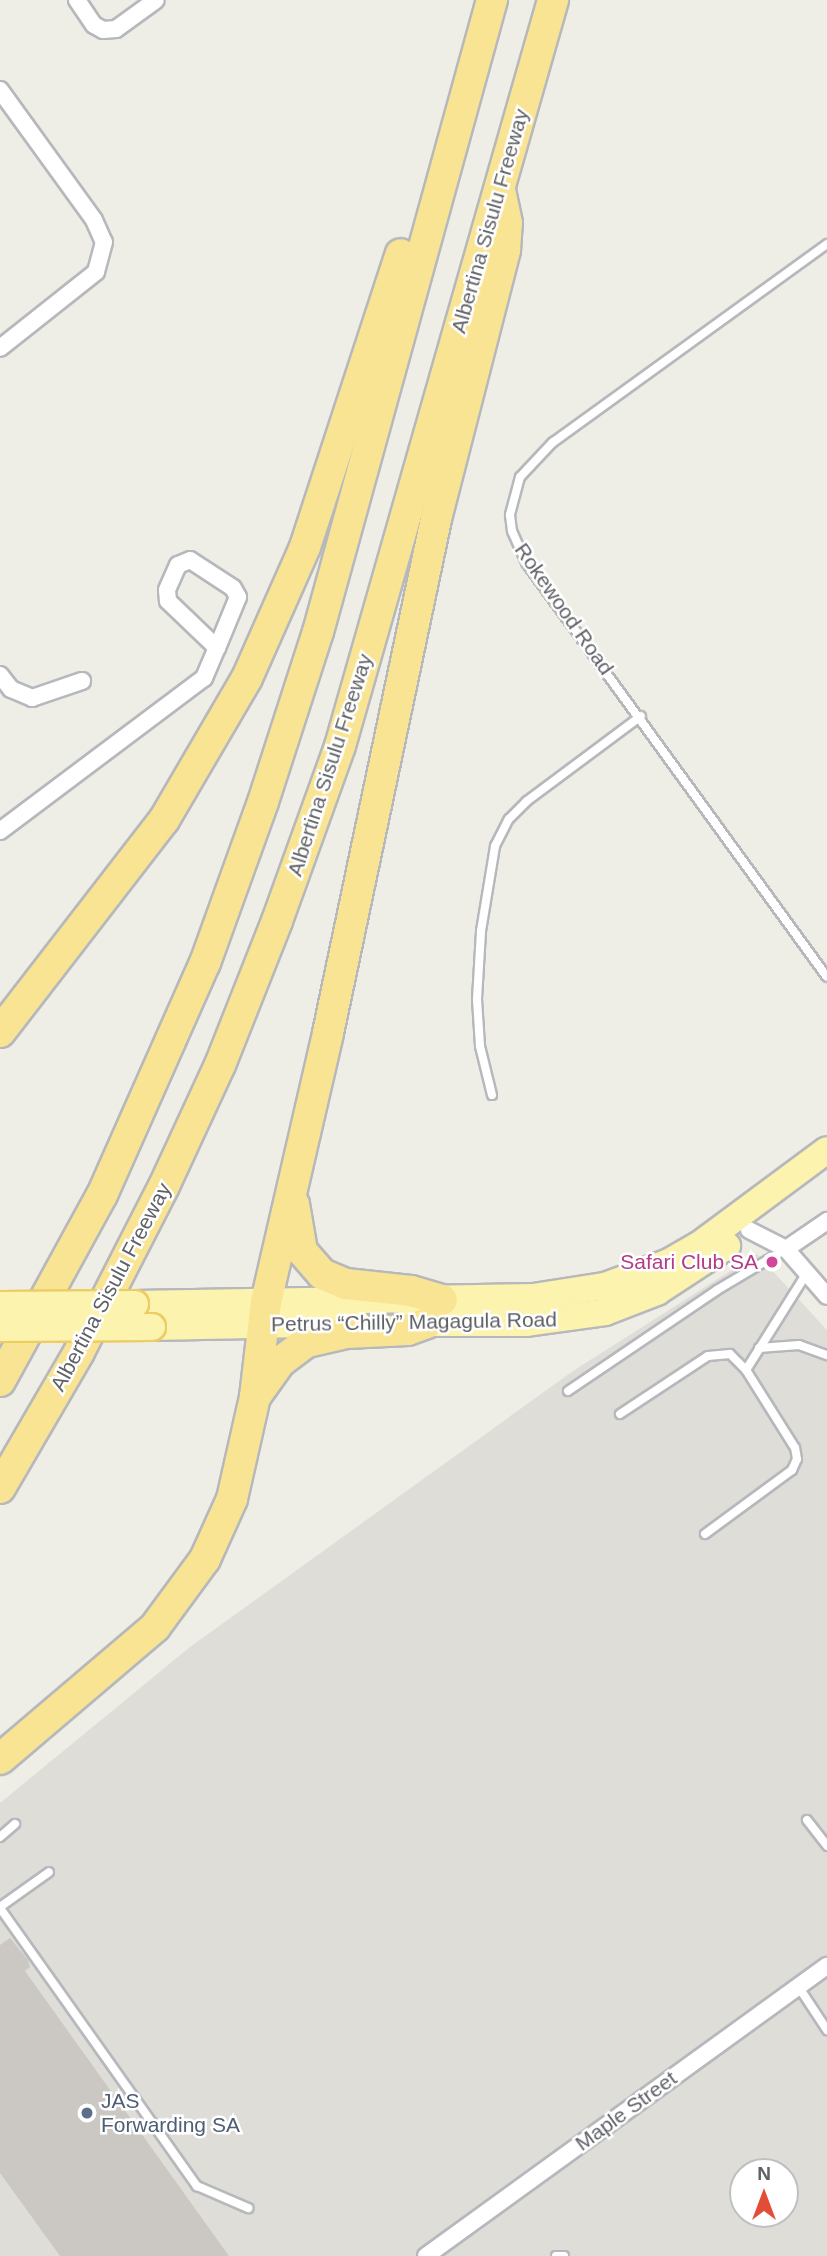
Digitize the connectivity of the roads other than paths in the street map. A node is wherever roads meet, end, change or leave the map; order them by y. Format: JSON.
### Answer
{"nodes":[{"id":1,"x":77,"y":0,"type":"edge"},
{"id":2,"x":156,"y":0,"type":"edge"},
{"id":3,"x":492,"y":0,"type":"edge"},
{"id":4,"x":552,"y":0,"type":"edge"},
{"id":5,"x":0,"y":90,"type":"edge"},
{"id":6,"x":444,"y":167,"type":"junction"},
{"id":7,"x":500,"y":190,"type":"junction"},
{"id":8,"x":827,"y":244,"type":"edge"},
{"id":9,"x":0,"y":348,"type":"edge"},
{"id":10,"x":217,"y":648,"type":"junction"},
{"id":11,"x":0,"y":675,"type":"edge"},
{"id":12,"x":82,"y":681,"type":"dead end"},
{"id":13,"x":641,"y":716,"type":"junction"},
{"id":14,"x":0,"y":831,"type":"edge"},
{"id":15,"x":827,"y":977,"type":"edge"},
{"id":16,"x":0,"y":1032,"type":"edge"},
{"id":17,"x":492,"y":1095,"type":"dead end"},
{"id":18,"x":827,"y":1150,"type":"edge"},
{"id":19,"x":827,"y":1173,"type":"edge"},
{"id":20,"x":293,"y":1183,"type":"junction"},
{"id":21,"x":827,"y":1221,"type":"edge"},
{"id":22,"x":749,"y":1230,"type":"junction"},
{"id":23,"x":786,"y":1249,"type":"junction"},
{"id":24,"x":808,"y":1271,"type":"junction"},
{"id":25,"x":827,"y":1296,"type":"edge"},
{"id":26,"x":0,"y":1305,"type":"edge"},
{"id":27,"x":434,"y":1311,"type":"junction"},
{"id":28,"x":264,"y":1313,"type":"junction"},
{"id":29,"x":0,"y":1328,"type":"edge"},
{"id":30,"x":759,"y":1348,"type":"junction"},
{"id":31,"x":827,"y":1355,"type":"edge"},
{"id":32,"x":746,"y":1370,"type":"junction"},
{"id":33,"x":0,"y":1381,"type":"edge"},
{"id":34,"x":568,"y":1391,"type":"dead end"},
{"id":35,"x":255,"y":1397,"type":"junction"},
{"id":36,"x":620,"y":1414,"type":"dead end"},
{"id":37,"x":0,"y":1488,"type":"edge"},
{"id":38,"x":705,"y":1534,"type":"dead end"},
{"id":39,"x":0,"y":1759,"type":"edge"},
{"id":40,"x":807,"y":1820,"type":"dead end"},
{"id":41,"x":15,"y":1824,"type":"dead end"},
{"id":42,"x":0,"y":1837,"type":"edge"},
{"id":43,"x":827,"y":1846,"type":"edge"},
{"id":44,"x":49,"y":1872,"type":"dead end"},
{"id":45,"x":0,"y":1907,"type":"edge"},
{"id":46,"x":827,"y":1966,"type":"edge"},
{"id":47,"x":798,"y":1986,"type":"junction"},
{"id":48,"x":827,"y":2030,"type":"edge"},
{"id":49,"x":248,"y":2208,"type":"dead end"},
{"id":50,"x":426,"y":2256,"type":"edge"},
{"id":51,"x":556,"y":2256,"type":"edge"},
{"id":52,"x":564,"y":2256,"type":"edge"}],
"edges":[{"from":1,"to":2,"type":"street"},
{"from":3,"to":6,"type":"highway"},
{"from":4,"to":7,"type":"highway","name":"Albertina Sisulu Freeway"},
{"from":5,"to":9,"type":"street"},
{"from":6,"to":16,"type":"highway"},
{"from":6,"to":33,"type":"highway"},
{"from":7,"to":20,"type":"highway"},
{"from":7,"to":37,"type":"highway","name":"Albertina Sisulu Freeway"},
{"from":8,"to":13,"type":"lane","name":"Rokewood Road"},
{"from":10,"to":10,"type":"street"},
{"from":10,"to":14,"type":"street"},
{"from":11,"to":12,"type":"street"},
{"from":13,"to":15,"type":"lane","name":"Rokewood Road"},
{"from":13,"to":17,"type":"lane"},
{"from":18,"to":27,"type":"main road","name":"Petrus “Chilly” Magagula Road"},
{"from":19,"to":22,"type":"main road","name":"Petrus “Chilly” Magagula Road"},
{"from":20,"to":27,"type":"highway"},
{"from":20,"to":28,"type":"highway"},
{"from":21,"to":23,"type":"street"},
{"from":22,"to":23,"type":"street"},
{"from":22,"to":27,"type":"main road","name":"Petrus “Chilly” Magagula Road"},
{"from":23,"to":24,"type":"street"},
{"from":23,"to":34,"type":"lane"},
{"from":24,"to":25,"type":"street"},
{"from":24,"to":30,"type":"lane"},
{"from":26,"to":28,"type":"main road","name":"Petrus “Chilly” Magagula Road","bridge":true},
{"from":27,"to":28,"type":"main road","name":"Petrus “Chilly” Magagula Road"},
{"from":27,"to":35,"type":"highway"},
{"from":28,"to":29,"type":"main road","name":"Petrus “Chilly” Magagula Road","bridge":true},
{"from":28,"to":35,"type":"highway"},
{"from":30,"to":31,"type":"lane"},
{"from":30,"to":32,"type":"lane"},
{"from":32,"to":36,"type":"lane"},
{"from":32,"to":38,"type":"lane"},
{"from":35,"to":39,"type":"highway"},
{"from":40,"to":43,"type":"lane"},
{"from":41,"to":42,"type":"lane"},
{"from":44,"to":45,"type":"lane"},
{"from":45,"to":49,"type":"lane"},
{"from":46,"to":47,"type":"street","name":"Maple Street"},
{"from":47,"to":48,"type":"lane"},
{"from":47,"to":50,"type":"street","name":"Maple Street"},
{"from":51,"to":52,"type":"lane"}]}
